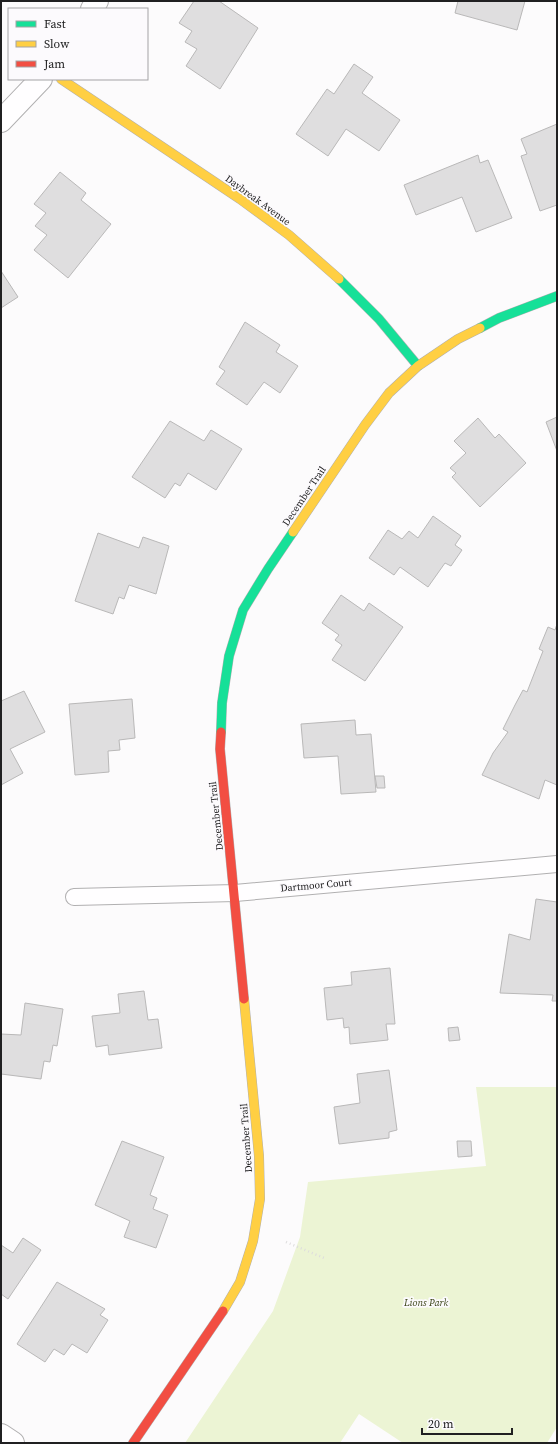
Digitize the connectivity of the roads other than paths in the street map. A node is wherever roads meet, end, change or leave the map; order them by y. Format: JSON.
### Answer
{"nodes":[{"id":1,"x":40,"y":80,"type":"edge"},
{"id":2,"x":62,"y":80,"type":"edge"},
{"id":3,"x":1,"y":121,"type":"edge"},
{"id":4,"x":557,"y":296,"type":"edge"},
{"id":5,"x":418,"y":366,"type":"junction"},
{"id":6,"x":557,"y":864,"type":"edge"},
{"id":7,"x":235,"y":893,"type":"junction"},
{"id":8,"x":74,"y":897,"type":"dead end"},
{"id":9,"x":1,"y":1435,"type":"edge"},
{"id":10,"x":13,"y":1443,"type":"edge"},
{"id":11,"x":133,"y":1443,"type":"edge"}],
"edges":[{"from":1,"to":3,"type":"street"},
{"from":2,"to":5,"type":"street","name":"Daybreak Avenue"},
{"from":4,"to":5,"type":"street","name":"December Trail"},
{"from":5,"to":7,"type":"street","name":"December Trail"},
{"from":6,"to":7,"type":"lane","name":"Dartmoor Court"},
{"from":7,"to":8,"type":"lane","name":"Dartmoor Court"},
{"from":7,"to":11,"type":"street","name":"December Trail"},
{"from":9,"to":10,"type":"street"}]}
